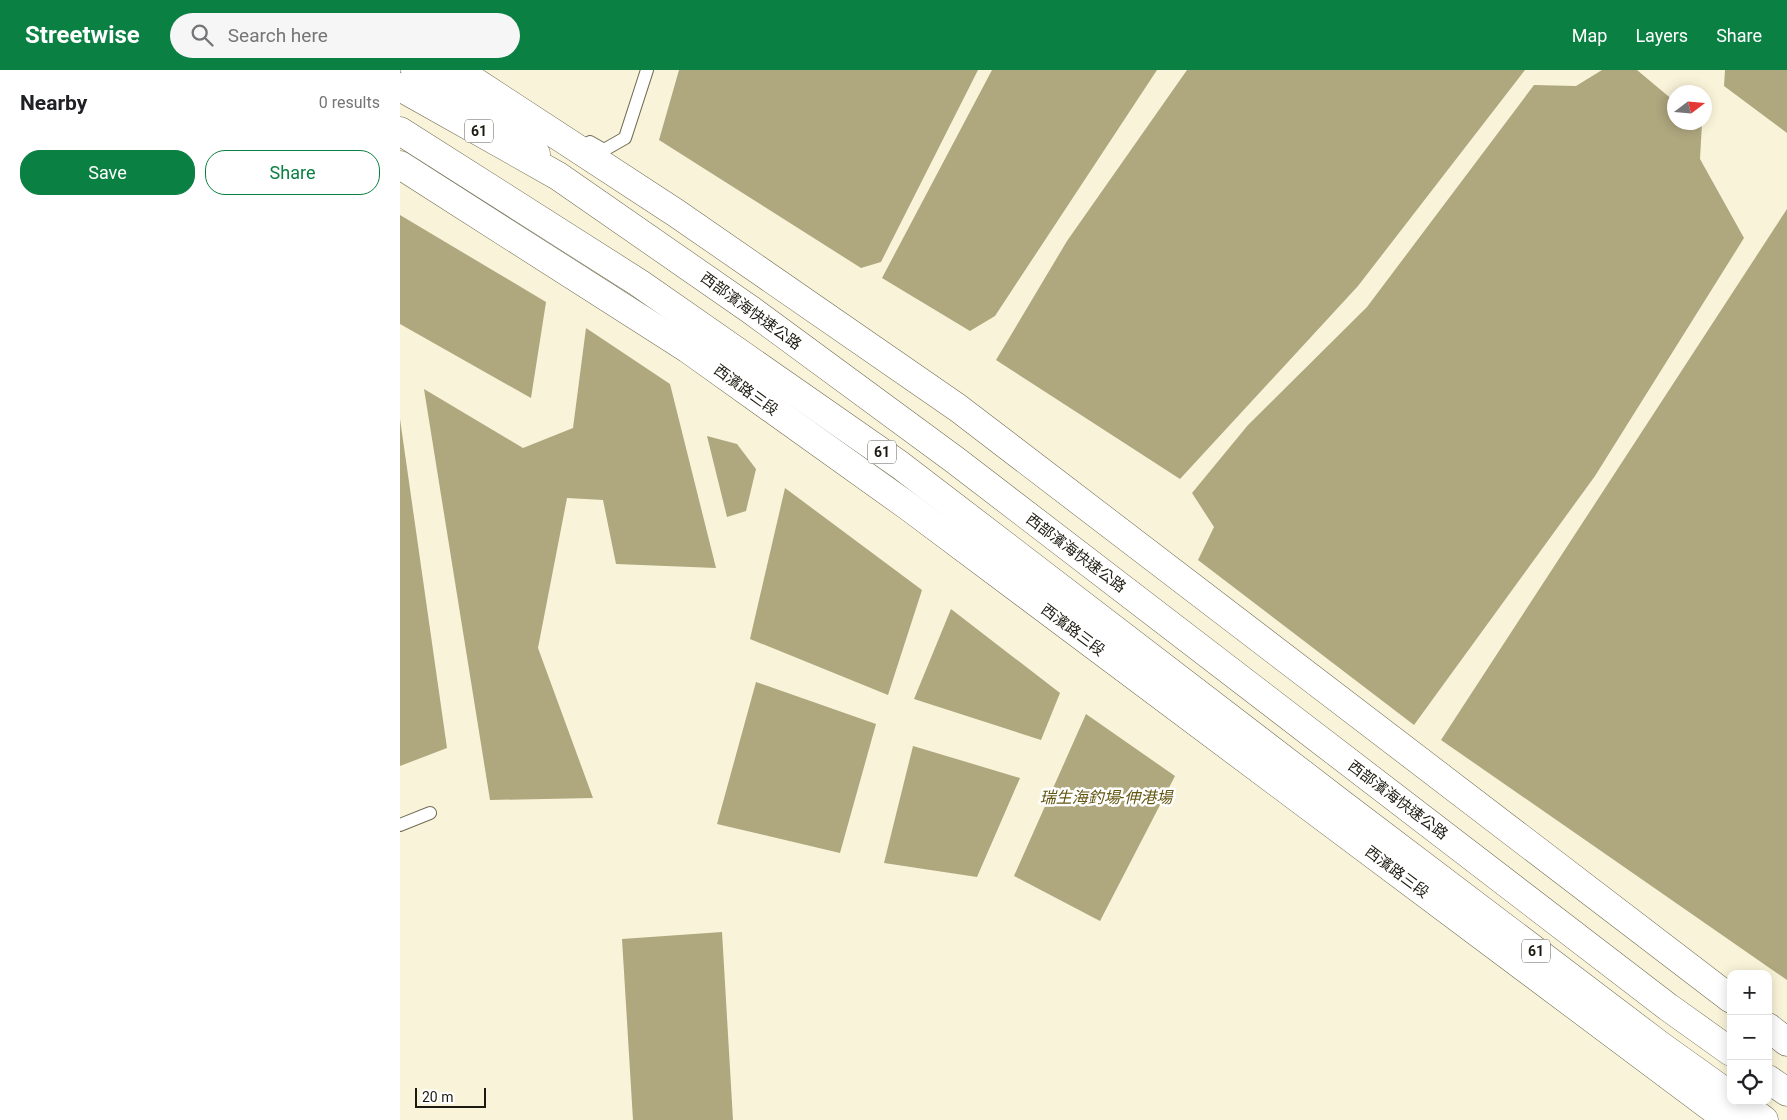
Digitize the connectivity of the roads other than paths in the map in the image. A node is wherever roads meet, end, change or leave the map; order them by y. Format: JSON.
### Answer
{"nodes":[{"id":1,"x":415,"y":70,"type":"edge"},
{"id":2,"x":454,"y":70,"type":"edge"},
{"id":3,"x":476,"y":70,"type":"edge"},
{"id":4,"x":647,"y":70,"type":"edge"},
{"id":5,"x":400,"y":86,"type":"edge"},
{"id":6,"x":400,"y":131,"type":"edge"},
{"id":7,"x":400,"y":165,"type":"edge"},
{"id":8,"x":558,"y":176,"type":"junction"},
{"id":9,"x":430,"y":813,"type":"dead end"},
{"id":10,"x":400,"y":825,"type":"edge"},
{"id":11,"x":1727,"y":996,"type":"edge"},
{"id":12,"x":1772,"y":1030,"type":"edge"},
{"id":13,"x":1787,"y":1042,"type":"edge"},
{"id":14,"x":1727,"y":1049,"type":"edge"},
{"id":15,"x":1772,"y":1081,"type":"edge"},
{"id":16,"x":1787,"y":1092,"type":"edge"},
{"id":17,"x":1727,"y":1093,"type":"edge"},
{"id":18,"x":1743,"y":1105,"type":"edge"},
{"id":19,"x":1728,"y":1120,"type":"edge"},
{"id":20,"x":1764,"y":1120,"type":"edge"}],
"edges":[{"from":1,"to":8,"type":"main road"},
{"from":2,"to":11,"type":"main road"},
{"from":3,"to":4,"type":"lane"},
{"from":5,"to":8,"type":"main road","name":"西部濱海快速公路","number":"61"},
{"from":6,"to":17,"type":"main road","number":"61"},
{"from":7,"to":19,"type":"main road","name":"西濱路三段"},
{"from":8,"to":14,"type":"main road","name":"西部濱海快速公路","number":"61"},
{"from":9,"to":10,"type":"lane"},
{"from":12,"to":13,"type":"main road"},
{"from":15,"to":16,"type":"main road"},
{"from":18,"to":20,"type":"main road"}]}
